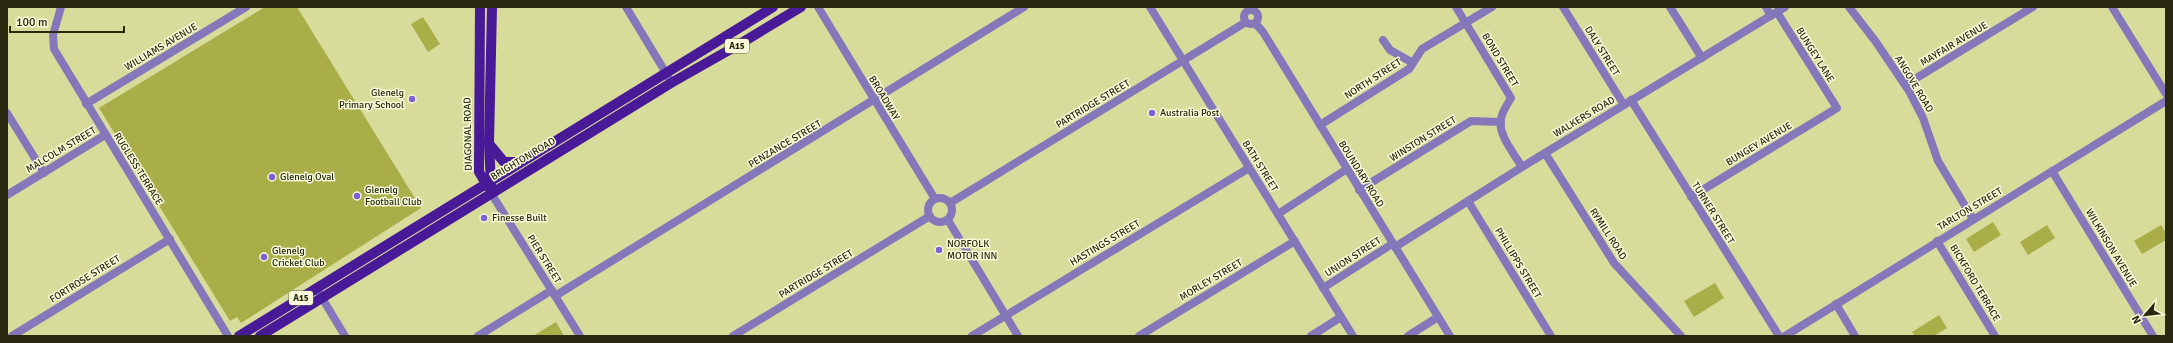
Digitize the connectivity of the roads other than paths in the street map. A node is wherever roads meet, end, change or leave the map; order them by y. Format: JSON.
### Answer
{"nodes":[{"id":1,"x":61,"y":7,"type":"edge"},
{"id":2,"x":246,"y":7,"type":"edge"},
{"id":3,"x":480,"y":7,"type":"edge"},
{"id":4,"x":492,"y":7,"type":"edge"},
{"id":5,"x":626,"y":7,"type":"edge"},
{"id":6,"x":773,"y":7,"type":"edge"},
{"id":7,"x":801,"y":7,"type":"edge"},
{"id":8,"x":818,"y":7,"type":"edge"},
{"id":9,"x":1024,"y":7,"type":"edge"},
{"id":10,"x":1150,"y":7,"type":"edge"},
{"id":11,"x":1456,"y":7,"type":"edge"},
{"id":12,"x":1492,"y":7,"type":"edge"},
{"id":13,"x":1563,"y":7,"type":"edge"},
{"id":14,"x":1670,"y":7,"type":"edge"},
{"id":15,"x":1766,"y":7,"type":"edge"},
{"id":16,"x":1785,"y":7,"type":"edge"},
{"id":17,"x":1849,"y":7,"type":"edge"},
{"id":18,"x":2033,"y":7,"type":"edge"},
{"id":19,"x":2112,"y":7,"type":"edge"},
{"id":20,"x":1251,"y":9,"type":"edge"},
{"id":21,"x":1774,"y":14,"type":"junction"},
{"id":22,"x":1250,"y":23,"type":"junction"},
{"id":23,"x":1466,"y":23,"type":"junction"},
{"id":24,"x":1383,"y":40,"type":"dead end"},
{"id":25,"x":1702,"y":58,"type":"junction"},
{"id":26,"x":1183,"y":61,"type":"junction"},
{"id":27,"x":1413,"y":63,"type":"junction"},
{"id":28,"x":666,"y":73,"type":"junction"},
{"id":29,"x":671,"y":83,"type":"junction"},
{"id":30,"x":1905,"y":85,"type":"junction"},
{"id":31,"x":2166,"y":94,"type":"edge"},
{"id":32,"x":874,"y":101,"type":"junction"},
{"id":33,"x":2166,"y":101,"type":"edge"},
{"id":34,"x":1628,"y":103,"type":"junction"},
{"id":35,"x":86,"y":104,"type":"junction"},
{"id":36,"x":1837,"y":108,"type":"joint"},
{"id":37,"x":7,"y":113,"type":"edge"},
{"id":38,"x":1501,"y":122,"type":"junction"},
{"id":39,"x":1320,"y":125,"type":"junction"},
{"id":40,"x":105,"y":135,"type":"junction"},
{"id":41,"x":489,"y":143,"type":"junction"},
{"id":42,"x":1545,"y":153,"type":"junction"},
{"id":43,"x":520,"y":162,"type":"junction"},
{"id":44,"x":1522,"y":167,"type":"junction"},
{"id":45,"x":1249,"y":168,"type":"junction"},
{"id":46,"x":1347,"y":169,"type":"junction"},
{"id":47,"x":2052,"y":171,"type":"junction"},
{"id":48,"x":44,"y":173,"type":"junction"},
{"id":49,"x":488,"y":181,"type":"junction"},
{"id":50,"x":1359,"y":190,"type":"junction"},
{"id":51,"x":491,"y":193,"type":"junction"},
{"id":52,"x":7,"y":195,"type":"edge"},
{"id":53,"x":1691,"y":197,"type":"junction"},
{"id":54,"x":935,"y":199,"type":"junction"},
{"id":55,"x":1468,"y":201,"type":"junction"},
{"id":56,"x":950,"y":203,"type":"junction"},
{"id":57,"x":1278,"y":214,"type":"junction"},
{"id":58,"x":930,"y":216,"type":"junction"},
{"id":59,"x":1973,"y":219,"type":"junction"},
{"id":60,"x":948,"y":220,"type":"junction"},
{"id":61,"x":170,"y":239,"type":"junction"},
{"id":62,"x":1295,"y":241,"type":"junction"},
{"id":63,"x":1937,"y":241,"type":"junction"},
{"id":64,"x":1394,"y":246,"type":"junction"},
{"id":65,"x":363,"y":259,"type":"junction"},
{"id":66,"x":370,"y":267,"type":"junction"},
{"id":67,"x":344,"y":271,"type":"junction"},
{"id":68,"x":350,"y":280,"type":"junction"},
{"id":69,"x":316,"y":288,"type":"junction"},
{"id":70,"x":1323,"y":288,"type":"junction"},
{"id":71,"x":553,"y":293,"type":"junction"},
{"id":72,"x":322,"y":298,"type":"junction"},
{"id":73,"x":1836,"y":304,"type":"junction"},
{"id":74,"x":1006,"y":315,"type":"junction"},
{"id":75,"x":1342,"y":317,"type":"junction"},
{"id":76,"x":1438,"y":317,"type":"junction"},
{"id":77,"x":12,"y":336,"type":"edge"},
{"id":78,"x":228,"y":336,"type":"edge"},
{"id":79,"x":239,"y":336,"type":"edge"},
{"id":80,"x":260,"y":336,"type":"edge"},
{"id":81,"x":345,"y":336,"type":"edge"},
{"id":82,"x":478,"y":336,"type":"edge"},
{"id":83,"x":580,"y":336,"type":"edge"},
{"id":84,"x":733,"y":336,"type":"edge"},
{"id":85,"x":972,"y":336,"type":"edge"},
{"id":86,"x":1018,"y":336,"type":"edge"},
{"id":87,"x":1138,"y":336,"type":"edge"},
{"id":88,"x":1311,"y":336,"type":"edge"},
{"id":89,"x":1353,"y":336,"type":"edge"},
{"id":90,"x":1408,"y":336,"type":"edge"},
{"id":91,"x":1450,"y":336,"type":"edge"},
{"id":92,"x":1551,"y":336,"type":"edge"},
{"id":93,"x":1681,"y":336,"type":"edge"},
{"id":94,"x":1779,"y":336,"type":"edge"},
{"id":95,"x":1785,"y":336,"type":"edge"},
{"id":96,"x":1855,"y":336,"type":"edge"},
{"id":97,"x":1995,"y":336,"type":"edge"},
{"id":98,"x":2153,"y":336,"type":"edge"}],
"edges":[{"from":1,"to":35,"type":"street","name":"RUGLESS TERRACE"},
{"from":2,"to":35,"type":"street","name":"WILLIAMS AVENUE"},
{"from":3,"to":49,"type":"main road","name":"DIAGONAL ROAD"},
{"from":4,"to":41,"type":"main road","name":"DIAGONAL ROAD"},
{"from":5,"to":28,"type":"street"},
{"from":6,"to":28,"type":"main road","name":"BRIGHTON ROAD","number":"A15"},
{"from":7,"to":29,"type":"main road","name":"BRIGHTON ROAD","number":"A15"},
{"from":8,"to":32,"type":"street","name":"BROADWAY"},
{"from":9,"to":32,"type":"street","name":"PENZANCE STREET"},
{"from":10,"to":26,"type":"street","name":"BATH STREET"},
{"from":11,"to":23,"type":"street","name":"BOND STREET"},
{"from":12,"to":23,"type":"street","name":"NORTH STREET"},
{"from":13,"to":34,"type":"street","name":"DALY STREET"},
{"from":14,"to":25,"type":"street"},
{"from":15,"to":21,"type":"street","name":"BUNGEY LANE"},
{"from":16,"to":21,"type":"street","name":"WALKERS ROAD"},
{"from":17,"to":30,"type":"street","name":"ANGOVE ROAD"},
{"from":18,"to":30,"type":"street","name":"MAYFAIR AVENUE"},
{"from":19,"to":31,"type":"street"},
{"from":20,"to":22,"type":"street"},
{"from":20,"to":22,"type":"street"},
{"from":21,"to":25,"type":"street","name":"WALKERS ROAD"},
{"from":21,"to":36,"type":"street","name":"BUNGEY LANE"},
{"from":22,"to":26,"type":"street","name":"PARTRIDGE STREET"},
{"from":22,"to":39,"type":"street","name":"BOUNDARY ROAD"},
{"from":23,"to":27,"type":"street","name":"NORTH STREET"},
{"from":23,"to":38,"type":"street","name":"BOND STREET"},
{"from":24,"to":27,"type":"street"},
{"from":25,"to":34,"type":"street","name":"WALKERS ROAD"},
{"from":26,"to":45,"type":"street","name":"BATH STREET"},
{"from":26,"to":56,"type":"street","name":"PARTRIDGE STREET"},
{"from":27,"to":39,"type":"street","name":"NORTH STREET"},
{"from":28,"to":29,"type":"street"},
{"from":28,"to":43,"type":"main road","name":"BRIGHTON ROAD","number":"A15"},
{"from":29,"to":51,"type":"main road","name":"BRIGHTON ROAD","number":"A15"},
{"from":30,"to":59,"type":"street","name":"ANGOVE ROAD"},
{"from":32,"to":54,"type":"street","name":"BROADWAY"},
{"from":32,"to":71,"type":"street","name":"PENZANCE STREET"},
{"from":33,"to":47,"type":"street","name":"TARLTON STREET"},
{"from":34,"to":42,"type":"street","name":"WALKERS ROAD"},
{"from":34,"to":53,"type":"street","name":"TURNER STREET"},
{"from":35,"to":40,"type":"street","name":"RUGLESS TERRACE"},
{"from":36,"to":53,"type":"street","name":"BUNGEY AVENUE"},
{"from":37,"to":48,"type":"street"},
{"from":38,"to":44,"type":"street"},
{"from":38,"to":50,"type":"street","name":"WINSTON STREET"},
{"from":39,"to":46,"type":"street","name":"BOUNDARY ROAD"},
{"from":40,"to":48,"type":"street","name":"MALCOLM STREET"},
{"from":40,"to":61,"type":"street","name":"RUGLESS TERRACE"},
{"from":41,"to":43,"type":"main road"},
{"from":41,"to":49,"type":"main road","name":"DIAGONAL ROAD"},
{"from":42,"to":44,"type":"street","name":"WALKERS ROAD"},
{"from":42,"to":93,"type":"street","name":"RYMILL ROAD"},
{"from":43,"to":49,"type":"main road","name":"BRIGHTON ROAD","number":"A15"},
{"from":44,"to":55,"type":"street","name":"WALKERS ROAD"},
{"from":45,"to":57,"type":"street","name":"BATH STREET"},
{"from":45,"to":74,"type":"street","name":"HASTINGS STREET"},
{"from":46,"to":50,"type":"street","name":"BOUNDARY ROAD"},
{"from":46,"to":57,"type":"street"},
{"from":47,"to":59,"type":"street","name":"TARLTON STREET"},
{"from":47,"to":98,"type":"street","name":"WILKINSON AVENUE"},
{"from":48,"to":52,"type":"street","name":"MALCOLM STREET"},
{"from":49,"to":51,"type":"main road","name":"DIAGONAL ROAD"},
{"from":49,"to":65,"type":"main road","name":"BRIGHTON ROAD","number":"A15"},
{"from":50,"to":64,"type":"street","name":"BOUNDARY ROAD"},
{"from":51,"to":66,"type":"main road","name":"BRIGHTON ROAD","number":"A15"},
{"from":51,"to":71,"type":"street","name":"PIER STREET"},
{"from":53,"to":94,"type":"street","name":"TURNER STREET"},
{"from":54,"to":56,"type":"street"},
{"from":54,"to":58,"type":"street"},
{"from":55,"to":64,"type":"street","name":"WALKERS ROAD"},
{"from":55,"to":92,"type":"street","name":"PHILLIPPS STREET"},
{"from":56,"to":60,"type":"street"},
{"from":57,"to":62,"type":"street","name":"BATH STREET"},
{"from":58,"to":60,"type":"street"},
{"from":58,"to":84,"type":"street","name":"PARTRIDGE STREET"},
{"from":59,"to":63,"type":"street","name":"TARLTON STREET"},
{"from":60,"to":74,"type":"street"},
{"from":61,"to":77,"type":"street","name":"FORTROSE STREET"},
{"from":61,"to":78,"type":"street","name":"RUGLESS TERRACE"},
{"from":62,"to":70,"type":"street","name":"BATH STREET"},
{"from":62,"to":87,"type":"street","name":"MORLEY STREET"},
{"from":63,"to":73,"type":"street","name":"TARLTON STREET"},
{"from":63,"to":97,"type":"street","name":"BICKFORD TERRACE"},
{"from":64,"to":70,"type":"street","name":"UNION STREET"},
{"from":64,"to":76,"type":"street","name":"BOUNDARY ROAD"},
{"from":65,"to":66,"type":"main road"},
{"from":65,"to":67,"type":"main road","name":"BRIGHTON ROAD","number":"A15"},
{"from":66,"to":68,"type":"main road","name":"BRIGHTON ROAD","number":"A15"},
{"from":67,"to":68,"type":"main road"},
{"from":67,"to":69,"type":"main road","name":"BRIGHTON ROAD","number":"A15"},
{"from":68,"to":72,"type":"main road","name":"BRIGHTON ROAD","number":"A15"},
{"from":69,"to":72,"type":"street"},
{"from":69,"to":79,"type":"main road","name":"BRIGHTON ROAD","number":"A15"},
{"from":70,"to":75,"type":"street","name":"BATH STREET"},
{"from":71,"to":82,"type":"street","name":"PENZANCE STREET"},
{"from":71,"to":83,"type":"street","name":"PIER STREET"},
{"from":72,"to":80,"type":"main road","name":"BRIGHTON ROAD","number":"A15"},
{"from":72,"to":81,"type":"street"},
{"from":73,"to":95,"type":"street","name":"TARLTON STREET"},
{"from":73,"to":96,"type":"street"},
{"from":74,"to":85,"type":"street","name":"HASTINGS STREET"},
{"from":74,"to":86,"type":"street"},
{"from":75,"to":88,"type":"street"},
{"from":75,"to":89,"type":"street","name":"BATH STREET"},
{"from":76,"to":90,"type":"street"},
{"from":76,"to":91,"type":"street","name":"BOUNDARY ROAD"}]}
